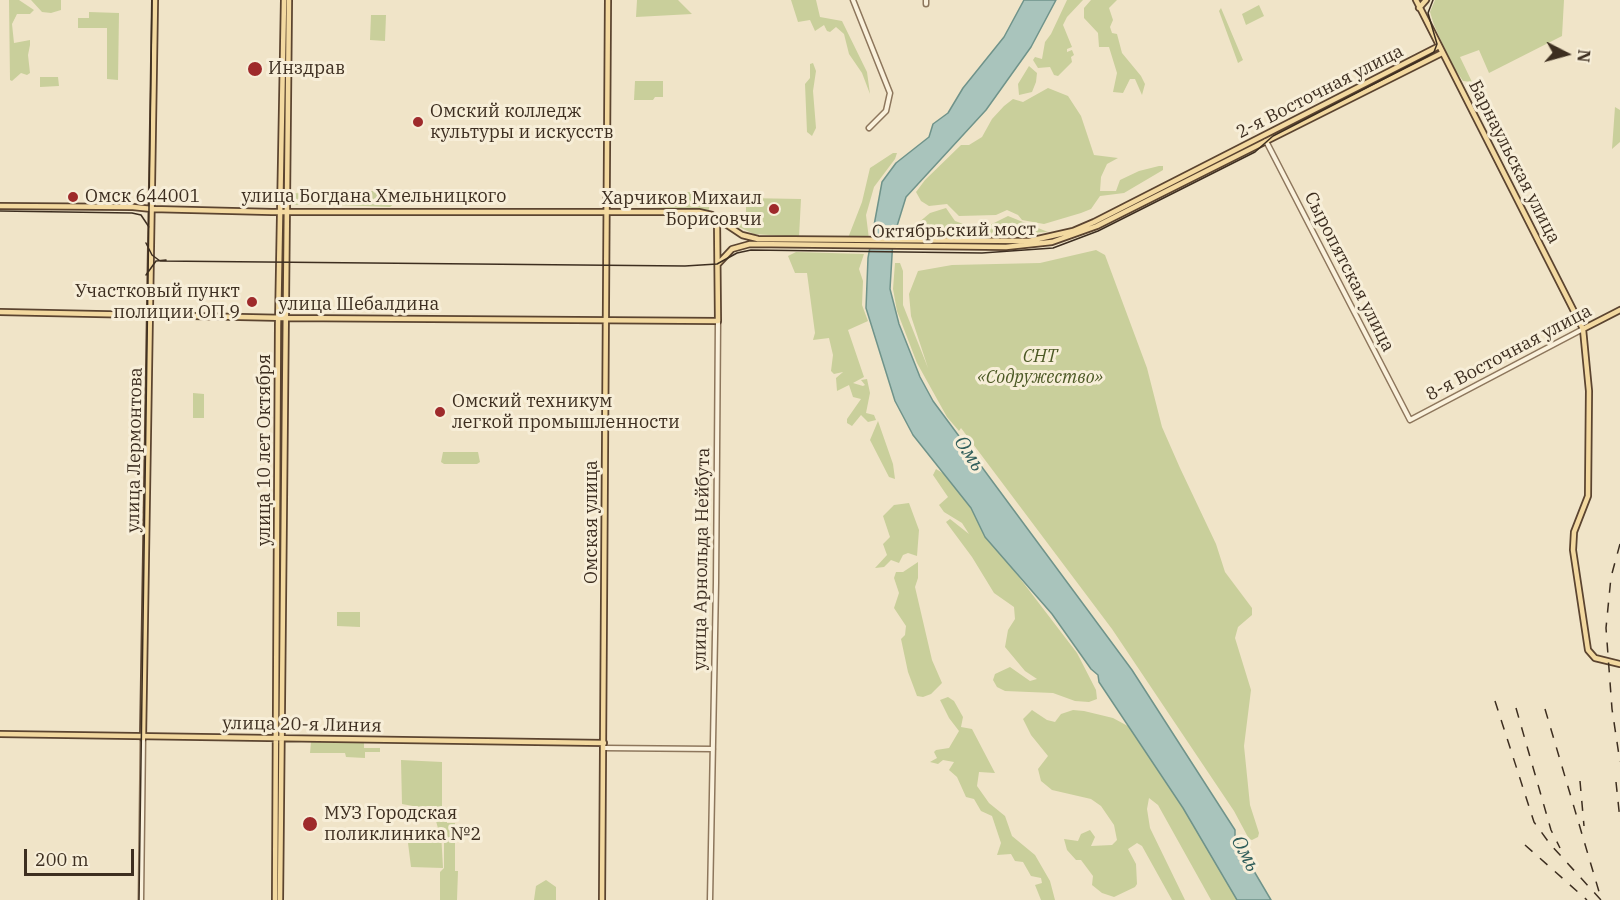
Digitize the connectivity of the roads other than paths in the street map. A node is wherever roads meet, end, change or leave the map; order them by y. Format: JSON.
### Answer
{"nodes":[{"id":1,"x":155,"y":0,"type":"edge"},
{"id":2,"x":284,"y":0,"type":"edge"},
{"id":3,"x":289,"y":0,"type":"edge"},
{"id":4,"x":609,"y":0,"type":"edge"},
{"id":5,"x":853,"y":0,"type":"edge"},
{"id":6,"x":1416,"y":0,"type":"edge"},
{"id":7,"x":1426,"y":0,"type":"edge"},
{"id":8,"x":1419,"y":8,"type":"junction"},
{"id":9,"x":1439,"y":46,"type":"junction"},
{"id":10,"x":1442,"y":53,"type":"junction"},
{"id":11,"x":869,"y":128,"type":"dead end"},
{"id":12,"x":1265,"y":140,"type":"junction"},
{"id":13,"x":1214,"y":164,"type":"joint"},
{"id":14,"x":0,"y":206,"type":"edge"},
{"id":15,"x":152,"y":209,"type":"junction"},
{"id":16,"x":283,"y":211,"type":"junction"},
{"id":17,"x":607,"y":212,"type":"junction"},
{"id":18,"x":717,"y":219,"type":"junction"},
{"id":19,"x":821,"y":243,"type":"junction"},
{"id":20,"x":717,"y":266,"type":"junction"},
{"id":21,"x":1620,"y":310,"type":"edge"},
{"id":22,"x":0,"y":312,"type":"edge"},
{"id":23,"x":151,"y":315,"type":"junction"},
{"id":24,"x":282,"y":318,"type":"junction"},
{"id":25,"x":606,"y":321,"type":"junction"},
{"id":26,"x":717,"y":321,"type":"junction"},
{"id":27,"x":1583,"y":329,"type":"junction"},
{"id":28,"x":1410,"y":420,"type":"joint"},
{"id":29,"x":1620,"y":664,"type":"edge"},
{"id":30,"x":0,"y":734,"type":"edge"},
{"id":31,"x":143,"y":738,"type":"junction"},
{"id":32,"x":275,"y":738,"type":"junction"},
{"id":33,"x":281,"y":738,"type":"junction"},
{"id":34,"x":604,"y":746,"type":"junction"},
{"id":35,"x":713,"y":749,"type":"junction"},
{"id":36,"x":141,"y":900,"type":"edge"},
{"id":37,"x":275,"y":900,"type":"edge"},
{"id":38,"x":280,"y":900,"type":"edge"},
{"id":39,"x":602,"y":900,"type":"edge"},
{"id":40,"x":710,"y":900,"type":"edge"}],
"edges":[{"from":1,"to":15,"type":"main road","name":"улица Лермонтова"},
{"from":2,"to":16,"type":"main road","name":"улица 10 лет Октября"},
{"from":3,"to":16,"type":"main road","name":"улица 10 лет Октября"},
{"from":4,"to":17,"type":"main road","name":"Омская улица"},
{"from":5,"to":11,"type":"street"},
{"from":6,"to":8,"type":"main road","name":"Барнаульская улица"},
{"from":7,"to":8,"type":"main road"},
{"from":8,"to":9,"type":"main road","name":"Барнаульская улица"},
{"from":9,"to":10,"type":"main road","name":"Барнаульская улица"},
{"from":9,"to":12,"type":"main road","name":"2-я Восточная улица"},
{"from":10,"to":12,"type":"main road","name":"2-я Восточная улица"},
{"from":10,"to":27,"type":"main road","name":"Барнаульская улица"},
{"from":12,"to":13,"type":"main road","name":"2-я Восточная улица"},
{"from":12,"to":28,"type":"street","name":"Сыропятская улица"},
{"from":13,"to":19,"type":"main road","name":"Октябрьский мост"},
{"from":14,"to":15,"type":"main road","name":"улица Богдана Хмельницкого"},
{"from":15,"to":16,"type":"main road","name":"улица Богдана Хмельницкого"},
{"from":15,"to":23,"type":"main road","name":"улица Лермонтова"},
{"from":16,"to":17,"type":"main road","name":"улица Богдана Хмельницкого"},
{"from":16,"to":24,"type":"main road","name":"улица 10 лет Октября"},
{"from":17,"to":18,"type":"main road","name":"улица Богдана Хмельницкого"},
{"from":17,"to":25,"type":"main road","name":"Омская улица"},
{"from":18,"to":19,"type":"main road","name":"улица Богдана Хмельницкого"},
{"from":18,"to":20,"type":"main road","name":"улица Арнольда Нейбута"},
{"from":19,"to":20,"type":"main road"},
{"from":20,"to":26,"type":"main road","name":"улица Арнольда Нейбута"},
{"from":21,"to":27,"type":"main road","name":"8-я Восточная улица"},
{"from":22,"to":23,"type":"main road","name":"улица Шебалдина"},
{"from":23,"to":24,"type":"main road","name":"улица Шебалдина"},
{"from":23,"to":31,"type":"main road","name":"улица Лермонтова"},
{"from":24,"to":25,"type":"main road","name":"улица Шебалдина"},
{"from":24,"to":32,"type":"main road","name":"улица 10 лет Октября"},
{"from":24,"to":33,"type":"main road","name":"улица 10 лет Октября"},
{"from":25,"to":26,"type":"main road","name":"улица Шебалдина"},
{"from":25,"to":34,"type":"main road","name":"Омская улица"},
{"from":26,"to":35,"type":"street","name":"улица Арнольда Нейбута"},
{"from":27,"to":28,"type":"street","name":"8-я Восточная улица"},
{"from":27,"to":29,"type":"main road"},
{"from":30,"to":31,"type":"main road","name":"улица 20-я Линия"},
{"from":31,"to":32,"type":"main road","name":"улица 20-я Линия"},
{"from":31,"to":36,"type":"street","name":"улица Лермонтова"},
{"from":32,"to":33,"type":"main road","name":"улица 20-я Линия"},
{"from":32,"to":37,"type":"main road","name":"улица 10 лет Октября"},
{"from":33,"to":34,"type":"main road","name":"улица 20-я Линия"},
{"from":33,"to":38,"type":"main road","name":"улица 10 лет Октября"},
{"from":34,"to":35,"type":"street","name":"улица 20-я Линия"},
{"from":34,"to":39,"type":"main road","name":"Омская улица"},
{"from":35,"to":40,"type":"street","name":"улица Арнольда Нейбута"}]}
